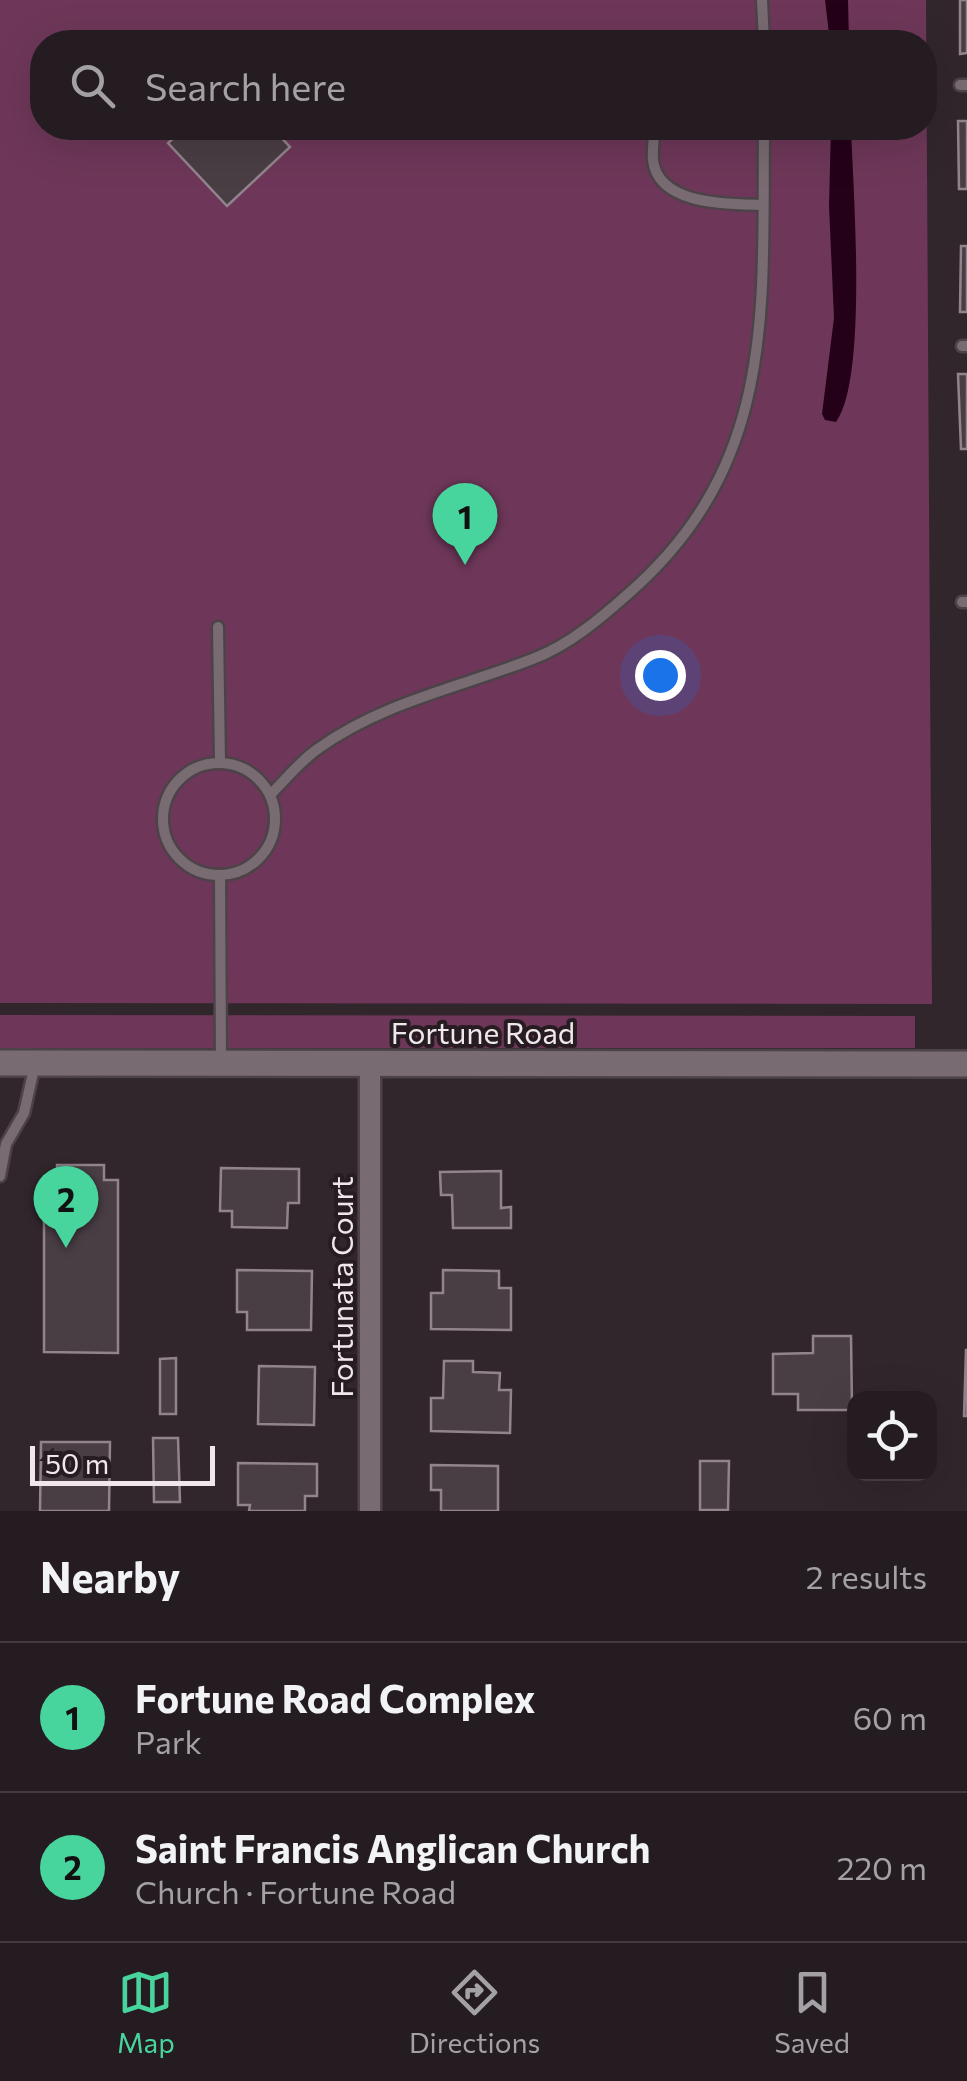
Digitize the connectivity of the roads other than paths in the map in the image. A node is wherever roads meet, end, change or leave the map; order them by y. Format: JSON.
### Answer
{"nodes":[{"id":1,"x":762,"y":0,"type":"edge"},
{"id":2,"x":763,"y":30,"type":"edge"},
{"id":3,"x":654,"y":140,"type":"edge"},
{"id":4,"x":764,"y":140,"type":"edge"},
{"id":5,"x":763,"y":206,"type":"junction"},
{"id":6,"x":218,"y":627,"type":"dead end"},
{"id":7,"x":220,"y":764,"type":"junction"},
{"id":8,"x":270,"y":795,"type":"junction"},
{"id":9,"x":220,"y":875,"type":"junction"},
{"id":10,"x":0,"y":1063,"type":"edge"},
{"id":11,"x":35,"y":1063,"type":"junction"},
{"id":12,"x":221,"y":1063,"type":"junction"},
{"id":13,"x":370,"y":1063,"type":"junction"},
{"id":14,"x":967,"y":1064,"type":"edge"},
{"id":15,"x":3,"y":1144,"type":"edge"},
{"id":16,"x":0,"y":1176,"type":"edge"},
{"id":17,"x":370,"y":1511,"type":"edge"}],
"edges":[{"from":1,"to":2,"type":"lane"},
{"from":3,"to":5,"type":"lane"},
{"from":4,"to":5,"type":"lane"},
{"from":5,"to":8,"type":"lane"},
{"from":6,"to":7,"type":"lane"},
{"from":7,"to":8,"type":"lane"},
{"from":7,"to":9,"type":"lane"},
{"from":8,"to":9,"type":"lane"},
{"from":9,"to":12,"type":"lane"},
{"from":10,"to":11,"type":"street","name":"Fortune Road"},
{"from":11,"to":12,"type":"street","name":"Fortune Road"},
{"from":11,"to":15,"type":"lane"},
{"from":12,"to":13,"type":"street","name":"Fortune Road"},
{"from":13,"to":14,"type":"street","name":"Fortune Road"},
{"from":13,"to":17,"type":"street","name":"Fortunata Court"},
{"from":15,"to":16,"type":"lane"}]}
